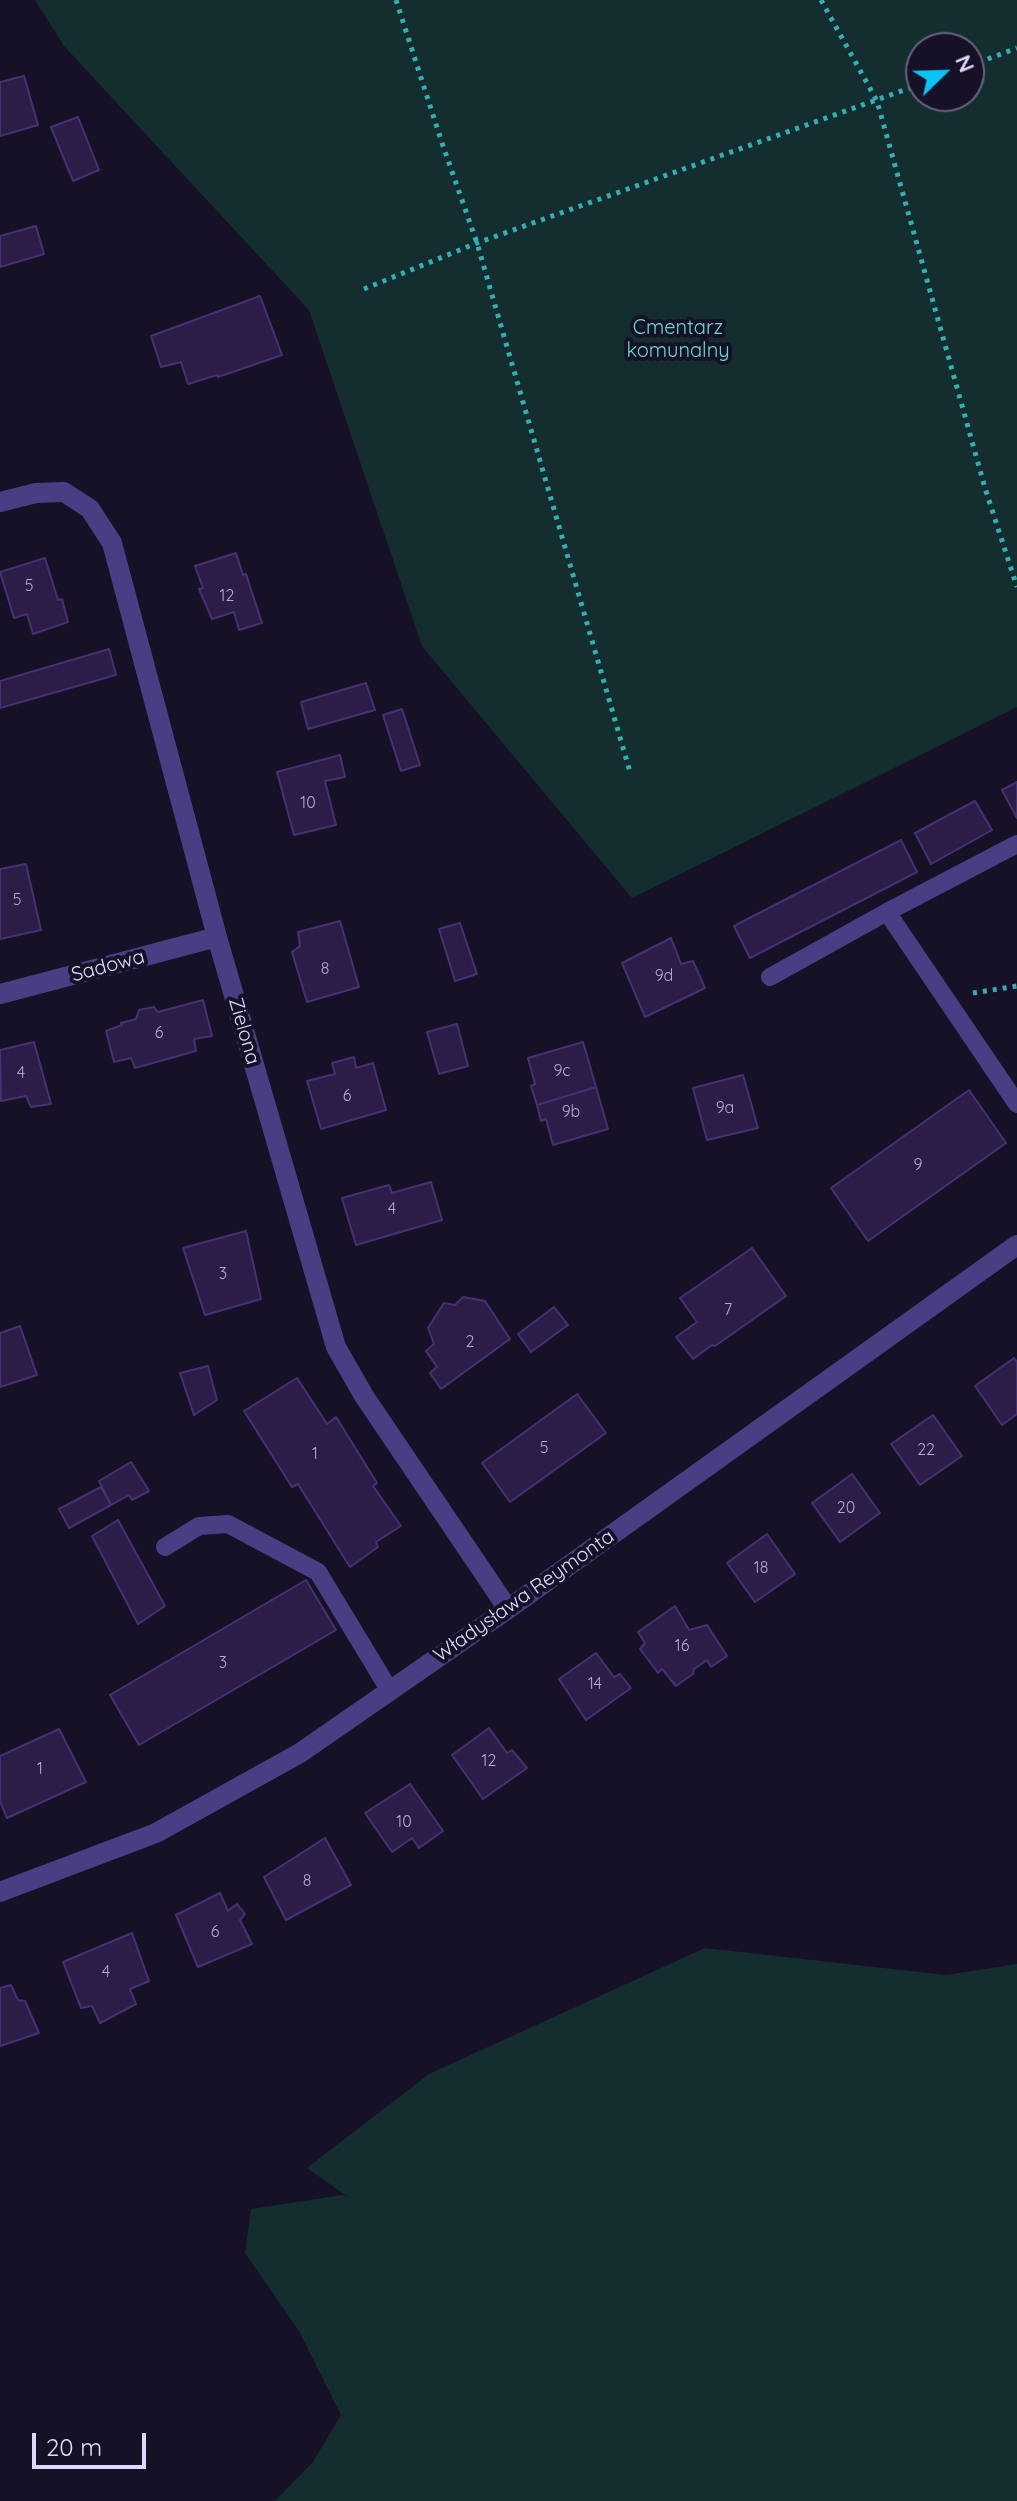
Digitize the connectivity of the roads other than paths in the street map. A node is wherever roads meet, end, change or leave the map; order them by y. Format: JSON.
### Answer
{"nodes":[{"id":1,"x":0,"y":502,"type":"edge"},
{"id":2,"x":1017,"y":844,"type":"edge"},
{"id":3,"x":887,"y":912,"type":"junction"},
{"id":4,"x":217,"y":937,"type":"junction"},
{"id":5,"x":770,"y":977,"type":"dead end"},
{"id":6,"x":0,"y":994,"type":"edge"},
{"id":7,"x":1017,"y":1104,"type":"edge"},
{"id":8,"x":1017,"y":1245,"type":"edge"},
{"id":9,"x":165,"y":1547,"type":"dead end"},
{"id":10,"x":508,"y":1609,"type":"junction"},
{"id":11,"x":390,"y":1691,"type":"junction"},
{"id":12,"x":0,"y":1892,"type":"edge"}],
"edges":[{"from":1,"to":4,"type":"street","name":"Zielona"},
{"from":2,"to":3,"type":"lane"},
{"from":3,"to":5,"type":"lane"},
{"from":3,"to":7,"type":"lane"},
{"from":4,"to":6,"type":"street","name":"Sadowa"},
{"from":4,"to":10,"type":"street","name":"Zielona"},
{"from":8,"to":10,"type":"street","name":"Władysława Reymonta"},
{"from":9,"to":11,"type":"lane"},
{"from":10,"to":11,"type":"street","name":"Władysława Reymonta"},
{"from":11,"to":12,"type":"street","name":"Władysława Reymonta"}]}
